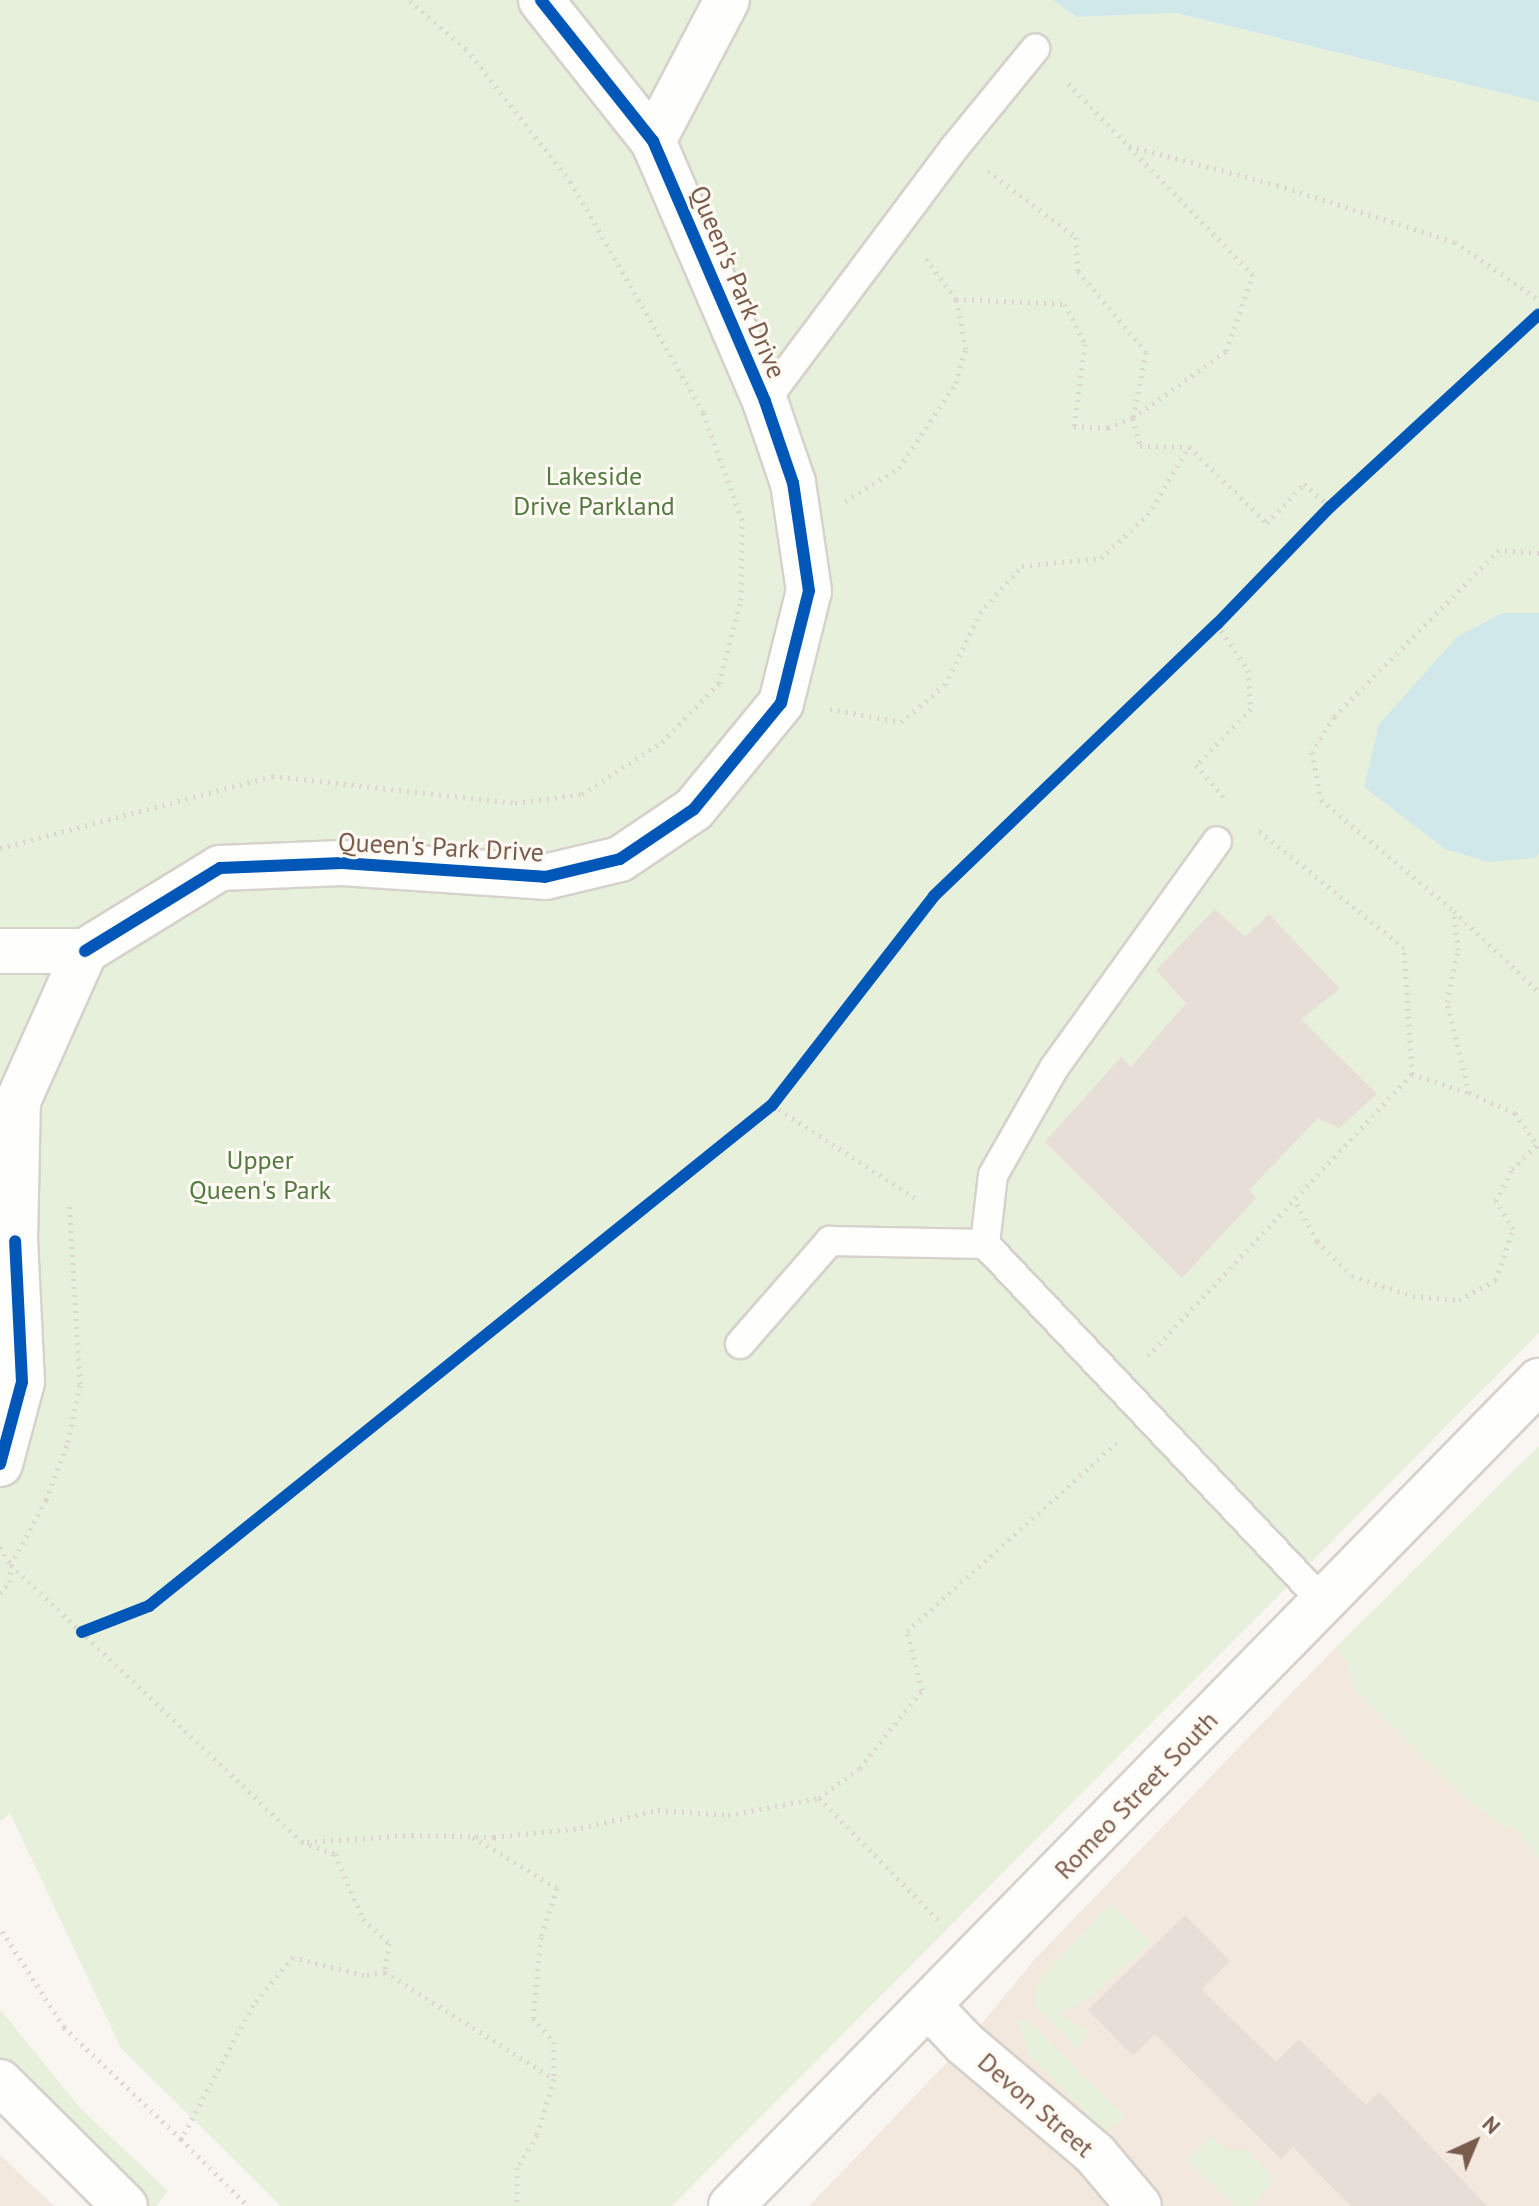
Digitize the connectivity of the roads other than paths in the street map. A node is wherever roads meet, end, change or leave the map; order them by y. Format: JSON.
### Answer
{"nodes":[{"id":1,"x":541,"y":0,"type":"edge"},
{"id":2,"x":727,"y":0,"type":"edge"},
{"id":3,"x":1035,"y":49,"type":"road end"},
{"id":4,"x":653,"y":141,"type":"junction"},
{"id":5,"x":765,"y":401,"type":"junction"},
{"id":6,"x":1217,"y":841,"type":"road end"},
{"id":7,"x":0,"y":951,"type":"edge"},
{"id":8,"x":85,"y":951,"type":"junction"},
{"id":9,"x":7,"y":1222,"type":"edge"},
{"id":10,"x":985,"y":1244,"type":"junction"},
{"id":11,"x":740,"y":1344,"type":"dead end"},
{"id":12,"x":1539,"y":1381,"type":"edge"},
{"id":13,"x":0,"y":1464,"type":"edge"},
{"id":14,"x":1324,"y":1603,"type":"junction"},
{"id":15,"x":930,"y":2007,"type":"junction"},
{"id":16,"x":0,"y":2082,"type":"edge"},
{"id":17,"x":125,"y":2206,"type":"edge"},
{"id":18,"x":731,"y":2206,"type":"edge"},
{"id":19,"x":1139,"y":2206,"type":"edge"}],
"edges":[{"from":1,"to":4,"type":"street","name":"Queen's Park Drive"},
{"from":2,"to":4,"type":"street"},
{"from":3,"to":5,"type":"lane"},
{"from":4,"to":5,"type":"street","name":"Queen's Park Drive"},
{"from":5,"to":8,"type":"street","name":"Queen's Park Drive"},
{"from":6,"to":10,"type":"lane"},
{"from":7,"to":8,"type":"street"},
{"from":8,"to":9,"type":"street"},
{"from":9,"to":13,"type":"street"},
{"from":10,"to":11,"type":"lane"},
{"from":10,"to":14,"type":"lane"},
{"from":12,"to":14,"type":"street","name":"Romeo Street South"},
{"from":14,"to":15,"type":"street","name":"Romeo Street South"},
{"from":15,"to":18,"type":"street","name":"Romeo Street South"},
{"from":15,"to":19,"type":"street","name":"Devon Street"},
{"from":16,"to":17,"type":"street"}]}
